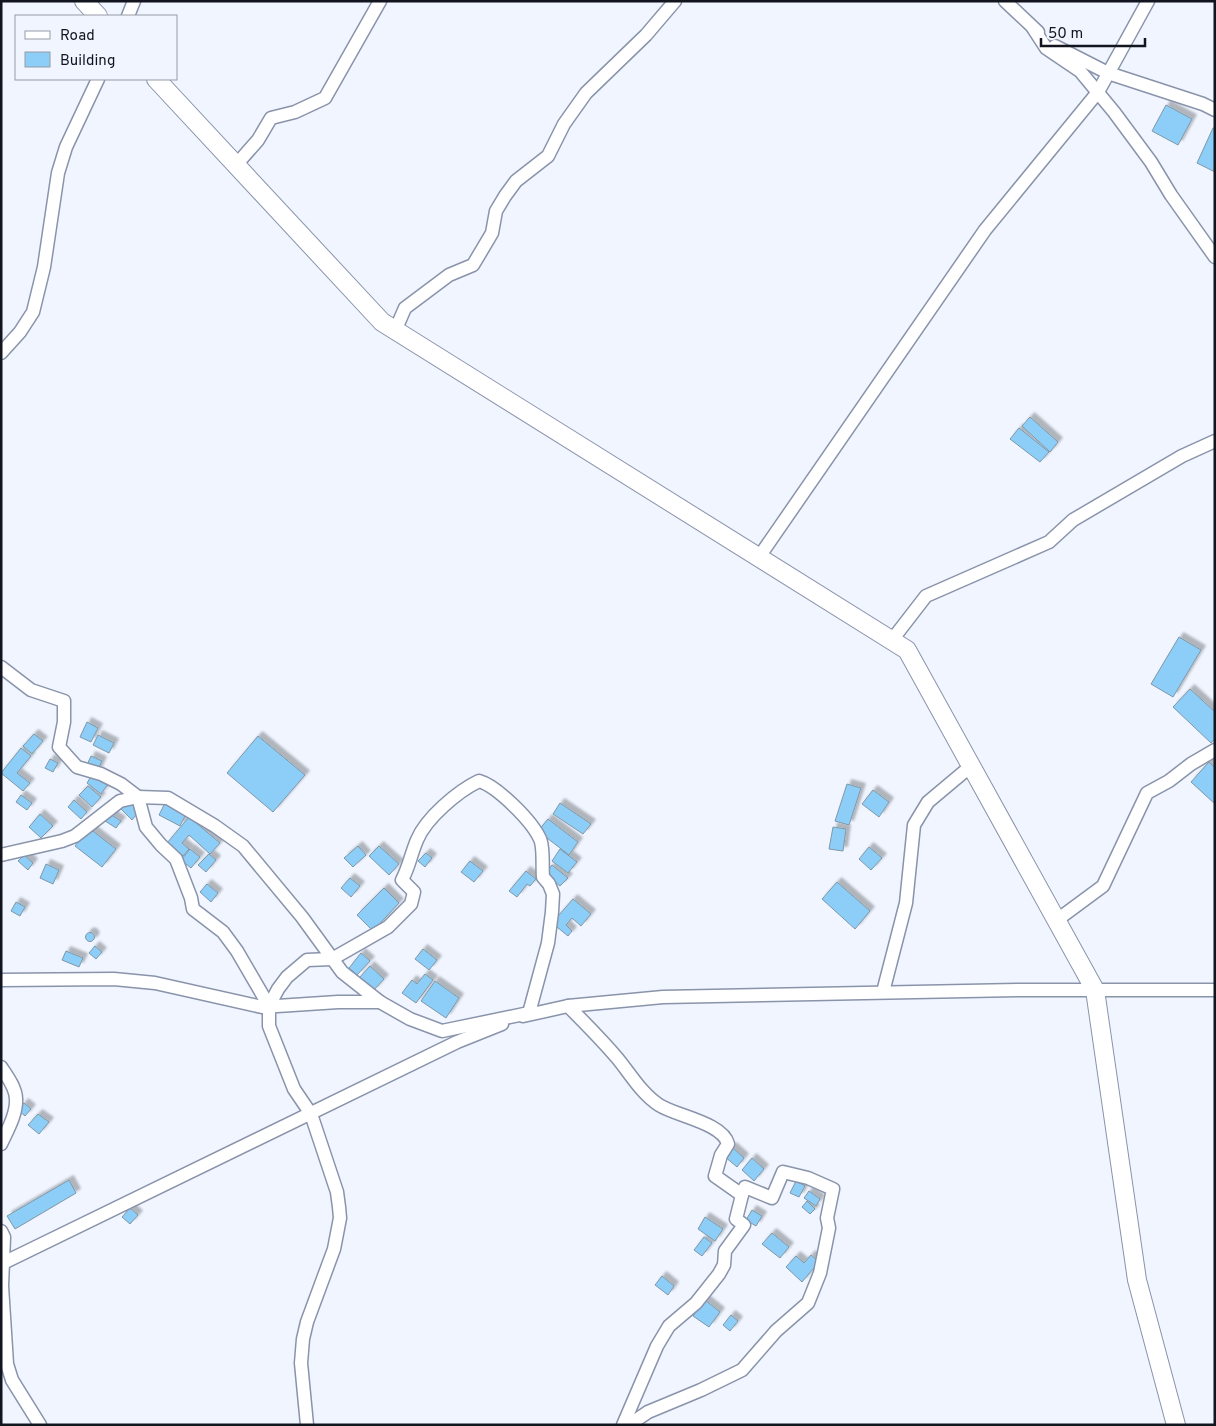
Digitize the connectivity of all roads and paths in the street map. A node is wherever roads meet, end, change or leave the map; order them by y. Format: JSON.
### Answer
{"nodes":[{"id":1,"x":84,"y":1,"type":"edge"},
{"id":2,"x":134,"y":1,"type":"edge"},
{"id":3,"x":380,"y":1,"type":"edge"},
{"id":4,"x":675,"y":1,"type":"edge"},
{"id":5,"x":1005,"y":1,"type":"edge"},
{"id":6,"x":1148,"y":1,"type":"edge"},
{"id":7,"x":97,"y":15,"type":"edge"},
{"id":8,"x":128,"y":15,"type":"edge"},
{"id":9,"x":1033,"y":28,"type":"junction"},
{"id":10,"x":1108,"y":73,"type":"junction"},
{"id":11,"x":98,"y":80,"type":"edge"},
{"id":12,"x":157,"y":80,"type":"edge"},
{"id":13,"x":1098,"y":92,"type":"junction"},
{"id":14,"x":1215,"y":110,"type":"edge"},
{"id":15,"x":236,"y":165,"type":"junction"},
{"id":16,"x":1215,"y":257,"type":"edge"},
{"id":17,"x":395,"y":331,"type":"junction"},
{"id":18,"x":1,"y":353,"type":"edge"},
{"id":19,"x":1215,"y":440,"type":"edge"},
{"id":20,"x":759,"y":557,"type":"junction"},
{"id":21,"x":892,"y":640,"type":"junction"},
{"id":22,"x":1,"y":667,"type":"edge"},
{"id":23,"x":1215,"y":750,"type":"edge"},
{"id":24,"x":971,"y":766,"type":"junction"},
{"id":25,"x":138,"y":797,"type":"junction"},
{"id":26,"x":1,"y":854,"type":"edge"},
{"id":27,"x":1057,"y":920,"type":"junction"},
{"id":28,"x":332,"y":959,"type":"junction"},
{"id":29,"x":1,"y":980,"type":"edge"},
{"id":30,"x":1095,"y":990,"type":"junction"},
{"id":31,"x":1215,"y":990,"type":"edge"},
{"id":32,"x":883,"y":992,"type":"junction"},
{"id":33,"x":380,"y":1002,"type":"junction"},
{"id":34,"x":269,"y":1006,"type":"junction"},
{"id":35,"x":568,"y":1006,"type":"junction"},
{"id":36,"x":529,"y":1013,"type":"junction"},
{"id":37,"x":1,"y":1067,"type":"edge"},
{"id":38,"x":311,"y":1114,"type":"junction"},
{"id":39,"x":1,"y":1144,"type":"edge"},
{"id":40,"x":742,"y":1195,"type":"junction"},
{"id":41,"x":1,"y":1231,"type":"edge"},
{"id":42,"x":2,"y":1264,"type":"edge"},
{"id":43,"x":40,"y":1425,"type":"edge"},
{"id":44,"x":307,"y":1425,"type":"edge"},
{"id":45,"x":623,"y":1425,"type":"edge"},
{"id":46,"x":629,"y":1425,"type":"edge"},
{"id":47,"x":1176,"y":1425,"type":"edge"}],
"edges":[{"from":1,"to":7,"type":"main road"},
{"from":2,"to":8,"type":"street"},
{"from":3,"to":15,"type":"street"},
{"from":4,"to":17,"type":"street"},
{"from":5,"to":9,"type":"street"},
{"from":6,"to":10,"type":"street"},
{"from":9,"to":10,"type":"street"},
{"from":9,"to":13,"type":"street"},
{"from":10,"to":13,"type":"street"},
{"from":10,"to":14,"type":"street"},
{"from":11,"to":18,"type":"street"},
{"from":12,"to":15,"type":"main road"},
{"from":13,"to":16,"type":"street"},
{"from":13,"to":20,"type":"street"},
{"from":15,"to":17,"type":"main road"},
{"from":17,"to":20,"type":"main road"},
{"from":19,"to":21,"type":"street"},
{"from":20,"to":21,"type":"main road"},
{"from":21,"to":24,"type":"main road"},
{"from":22,"to":25,"type":"street"},
{"from":23,"to":27,"type":"street"},
{"from":24,"to":27,"type":"main road"},
{"from":24,"to":32,"type":"street"},
{"from":25,"to":26,"type":"street"},
{"from":25,"to":28,"type":"street"},
{"from":25,"to":34,"type":"street"},
{"from":27,"to":30,"type":"main road"},
{"from":28,"to":33,"type":"street"},
{"from":28,"to":34,"type":"street"},
{"from":28,"to":36,"type":"street"},
{"from":29,"to":34,"type":"street"},
{"from":30,"to":31,"type":"street"},
{"from":30,"to":32,"type":"street"},
{"from":30,"to":47,"type":"main road"},
{"from":32,"to":35,"type":"street"},
{"from":33,"to":34,"type":"street"},
{"from":33,"to":36,"type":"street"},
{"from":34,"to":38,"type":"street"},
{"from":35,"to":36,"type":"street"},
{"from":35,"to":40,"type":"street"},
{"from":36,"to":38,"type":"street"},
{"from":37,"to":39,"type":"street"},
{"from":38,"to":42,"type":"street"},
{"from":38,"to":44,"type":"street"},
{"from":40,"to":45,"type":"street"},
{"from":40,"to":46,"type":"street"},
{"from":41,"to":42,"type":"street"},
{"from":42,"to":43,"type":"street"}]}
